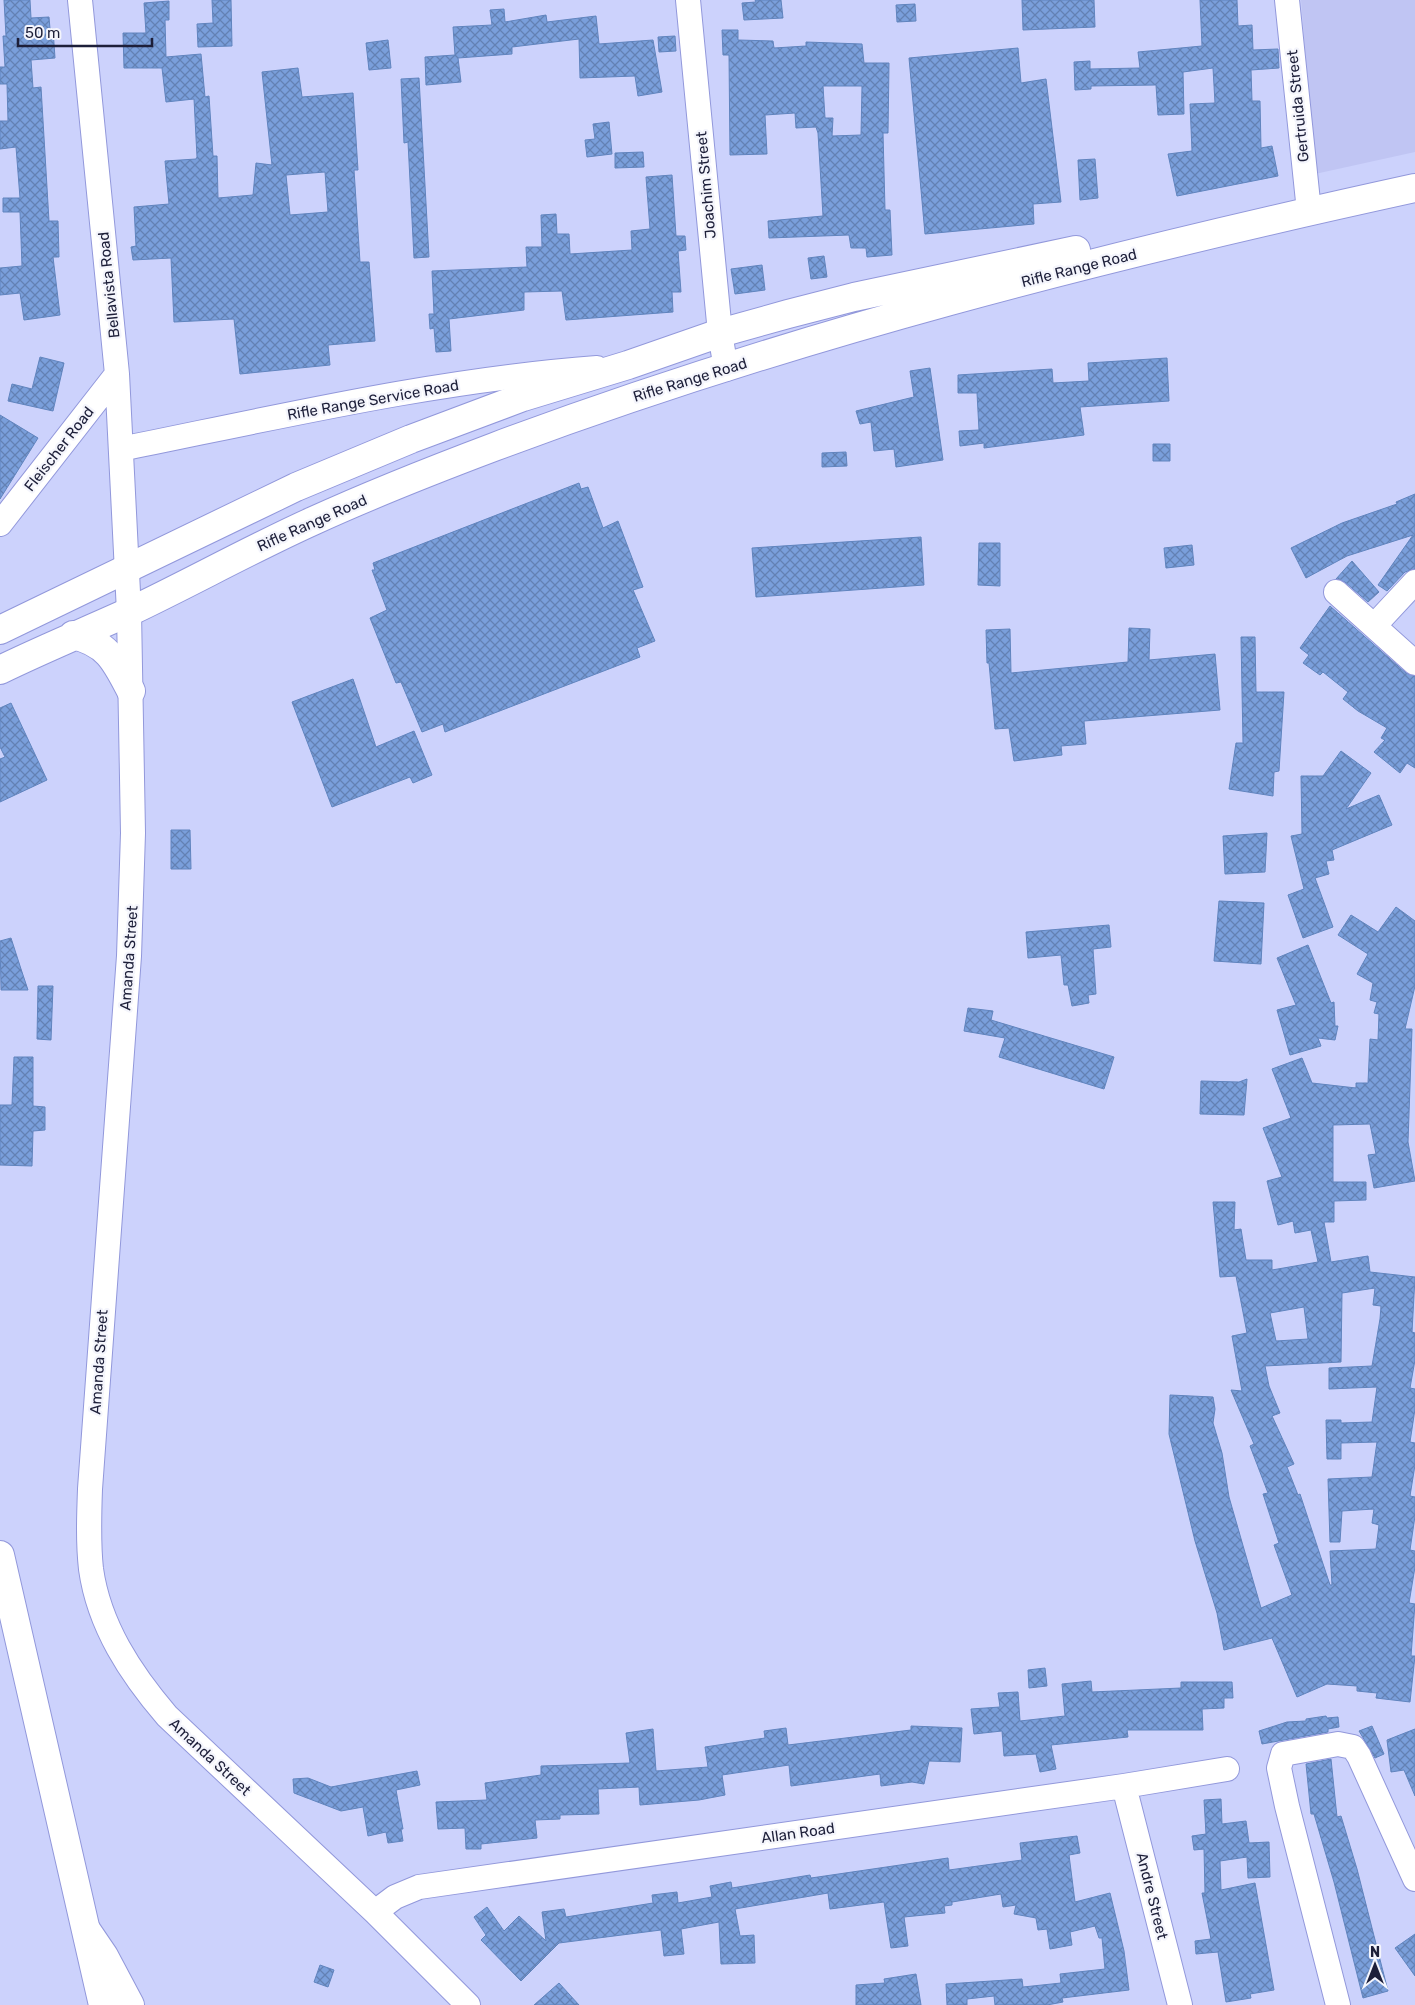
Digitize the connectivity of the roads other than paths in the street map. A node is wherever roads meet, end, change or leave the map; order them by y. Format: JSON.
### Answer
{"nodes":[{"id":1,"x":80,"y":0,"type":"edge"},
{"id":2,"x":688,"y":0,"type":"edge"},
{"id":3,"x":1287,"y":0,"type":"edge"},
{"id":4,"x":1415,"y":176,"type":"edge"},
{"id":5,"x":1415,"y":188,"type":"edge"},
{"id":6,"x":1308,"y":205,"type":"junction"},
{"id":7,"x":720,"y":333,"type":"junction"},
{"id":8,"x":628,"y":366,"type":"junction"},
{"id":9,"x":726,"y":369,"type":"junction"},
{"id":10,"x":117,"y":374,"type":"junction"},
{"id":11,"x":121,"y":449,"type":"junction"},
{"id":12,"x":0,"y":524,"type":"edge"},
{"id":13,"x":127,"y":570,"type":"junction"},
{"id":14,"x":1415,"y":582,"type":"edge"},
{"id":15,"x":1336,"y":592,"type":"dead end"},
{"id":16,"x":130,"y":612,"type":"junction"},
{"id":17,"x":1374,"y":626,"type":"junction"},
{"id":18,"x":0,"y":630,"type":"edge"},
{"id":19,"x":73,"y":636,"type":"junction"},
{"id":20,"x":1415,"y":663,"type":"edge"},
{"id":21,"x":0,"y":670,"type":"edge"},
{"id":22,"x":131,"y":691,"type":"junction"},
{"id":23,"x":0,"y":1555,"type":"edge"},
{"id":24,"x":1227,"y":1769,"type":"dead end"},
{"id":25,"x":1124,"y":1786,"type":"junction"},
{"id":26,"x":1415,"y":1879,"type":"edge"},
{"id":27,"x":375,"y":1912,"type":"junction"},
{"id":28,"x":87,"y":1931,"type":"junction"},
{"id":29,"x":103,"y":2005,"type":"edge"},
{"id":30,"x":130,"y":2005,"type":"edge"},
{"id":31,"x":468,"y":2005,"type":"edge"},
{"id":32,"x":1180,"y":2005,"type":"edge"},
{"id":33,"x":1338,"y":2005,"type":"edge"}],
"edges":[{"from":1,"to":10,"type":"street","name":"Bellavista Road"},
{"from":2,"to":7,"type":"street","name":"Joachim Street"},
{"from":3,"to":6,"type":"street","name":"Gertruida Street"},
{"from":4,"to":6,"type":"main road","name":"Rifle Range Road"},
{"from":5,"to":6,"type":"main road","name":"Rifle Range Road"},
{"from":6,"to":7,"type":"main road","name":"Rifle Range Road"},
{"from":6,"to":9,"type":"main road","name":"Rifle Range Road"},
{"from":7,"to":8,"type":"main road","name":"Rifle Range Road"},
{"from":7,"to":9,"type":"street","name":"Joachim Street"},
{"from":8,"to":11,"type":"street","name":"Rifle Range Service Road"},
{"from":8,"to":13,"type":"main road","name":"Rifle Range Road"},
{"from":9,"to":16,"type":"main road","name":"Rifle Range Road"},
{"from":10,"to":11,"type":"street","name":"Bellavista Road"},
{"from":10,"to":12,"type":"street","name":"Fleischer Road"},
{"from":11,"to":13,"type":"street","name":"Bellavista Road"},
{"from":13,"to":16,"type":"street","name":"Amanda Street"},
{"from":13,"to":18,"type":"main road","name":"Rifle Range Road"},
{"from":14,"to":17,"type":"street"},
{"from":15,"to":17,"type":"street"},
{"from":16,"to":19,"type":"main road","name":"Rifle Range Road"},
{"from":16,"to":22,"type":"street","name":"Amanda Street"},
{"from":17,"to":20,"type":"street"},
{"from":19,"to":21,"type":"main road","name":"Rifle Range Road"},
{"from":19,"to":22,"type":"main road"},
{"from":22,"to":27,"type":"street","name":"Amanda Street"},
{"from":23,"to":28,"type":"main road"},
{"from":24,"to":25,"type":"street","name":"Allan Road"},
{"from":25,"to":27,"type":"street","name":"Allan Road"},
{"from":25,"to":32,"type":"street","name":"Andre Street"},
{"from":26,"to":33,"type":"street"},
{"from":27,"to":31,"type":"street","name":"Amanda Street"},
{"from":28,"to":29,"type":"main road"},
{"from":28,"to":30,"type":"main road"}]}
